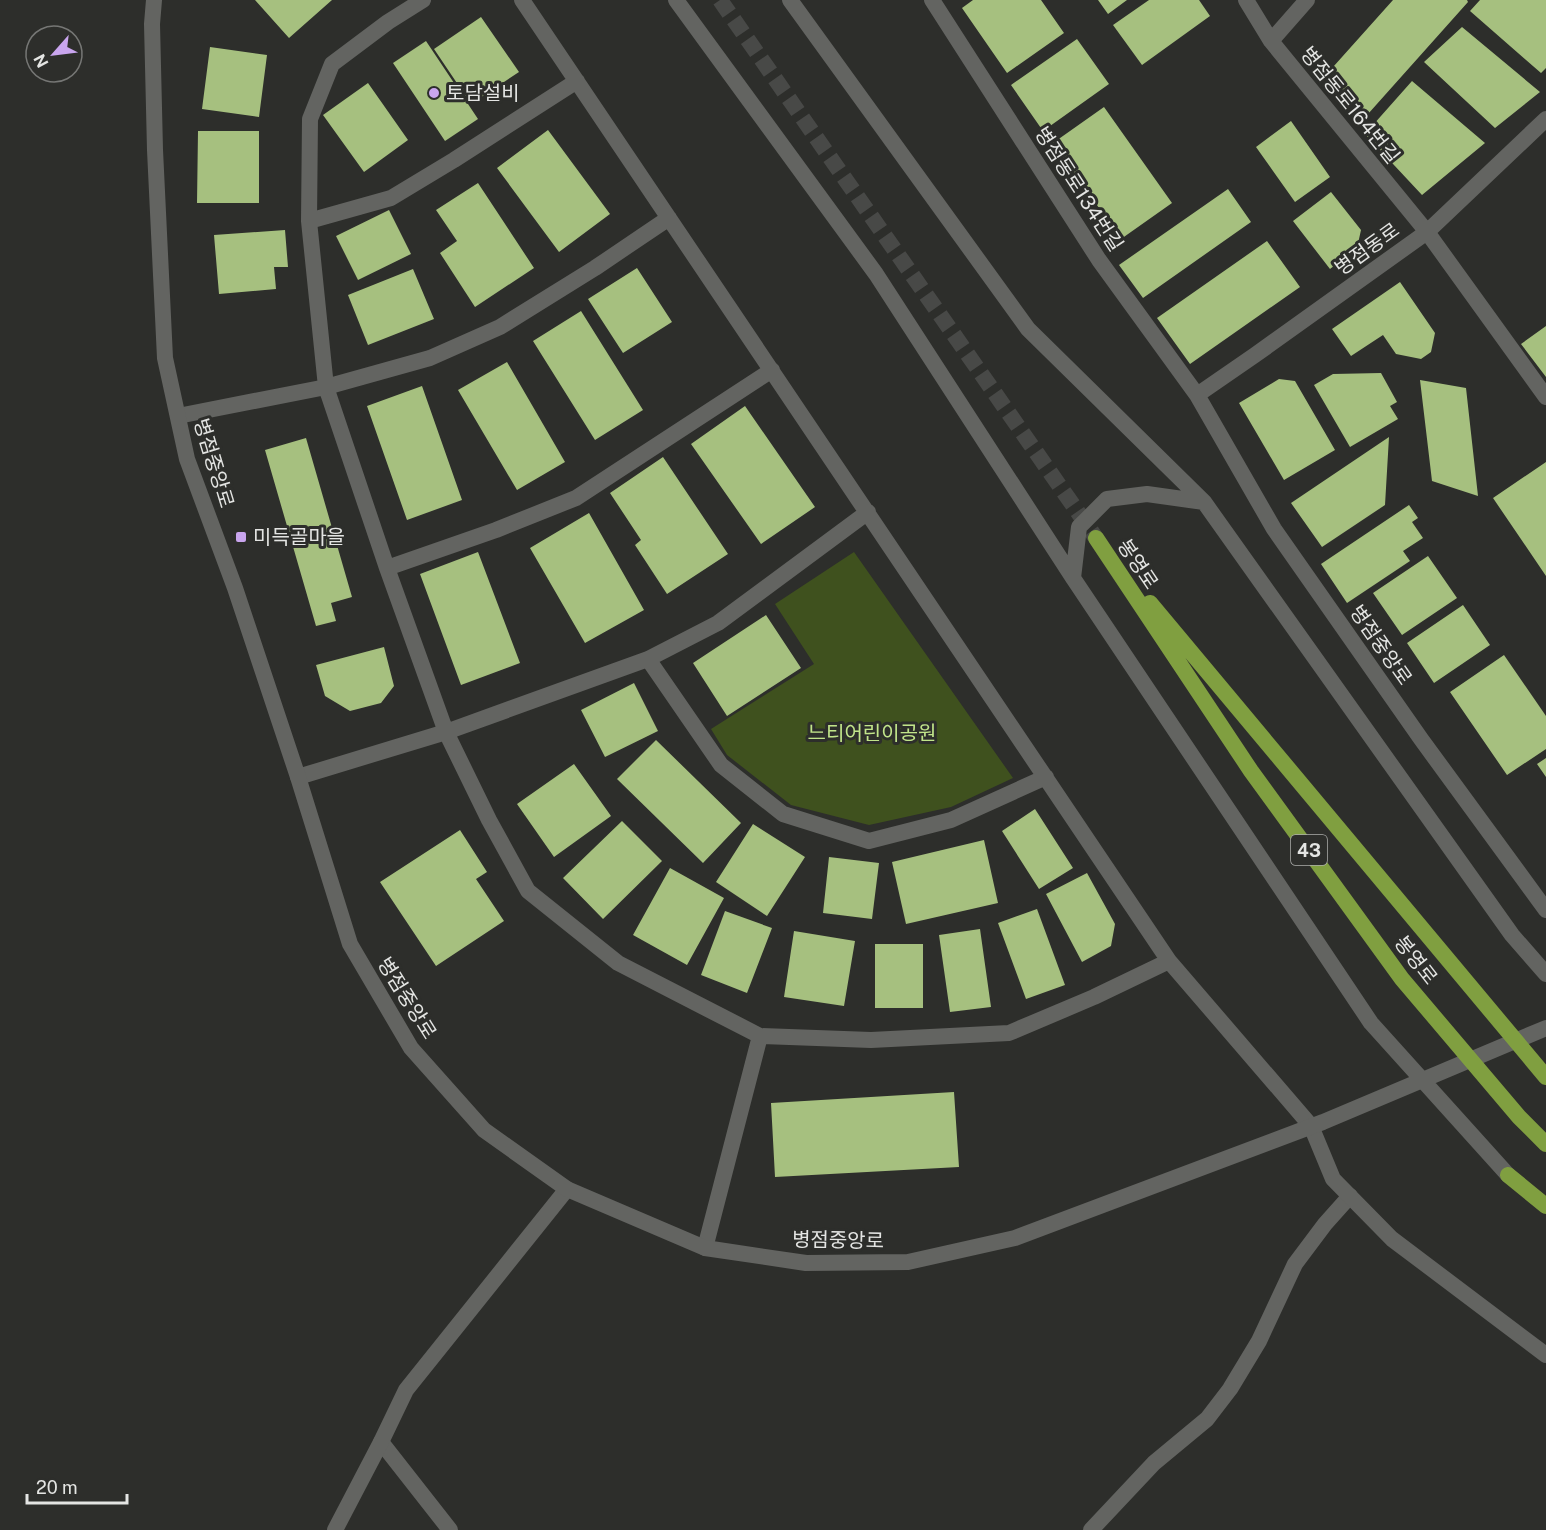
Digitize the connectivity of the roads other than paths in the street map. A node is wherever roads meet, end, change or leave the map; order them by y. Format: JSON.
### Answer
{"nodes":[{"id":1,"x":154,"y":0,"type":"edge"},
{"id":2,"x":423,"y":0,"type":"edge"},
{"id":3,"x":522,"y":0,"type":"edge"},
{"id":4,"x":676,"y":0,"type":"edge"},
{"id":5,"x":790,"y":0,"type":"edge"},
{"id":6,"x":932,"y":0,"type":"edge"},
{"id":7,"x":1246,"y":0,"type":"edge"},
{"id":8,"x":1307,"y":0,"type":"edge"},
{"id":9,"x":1271,"y":41,"type":"junction"},
{"id":10,"x":577,"y":81,"type":"junction"},
{"id":11,"x":1546,"y":119,"type":"edge"},
{"id":12,"x":669,"y":218,"type":"junction"},
{"id":13,"x":309,"y":221,"type":"junction"},
{"id":14,"x":1426,"y":232,"type":"junction"},
{"id":15,"x":772,"y":370,"type":"junction"},
{"id":16,"x":326,"y":387,"type":"junction"},
{"id":17,"x":1197,"y":395,"type":"junction"},
{"id":18,"x":1546,"y":397,"type":"edge"},
{"id":19,"x":178,"y":416,"type":"junction"},
{"id":20,"x":1204,"y":502,"type":"junction"},
{"id":21,"x":868,"y":512,"type":"junction"},
{"id":22,"x":387,"y":568,"type":"junction"},
{"id":23,"x":1073,"y":578,"type":"junction"},
{"id":24,"x":648,"y":659,"type":"junction"},
{"id":25,"x":446,"y":732,"type":"junction"},
{"id":26,"x":298,"y":777,"type":"junction"},
{"id":27,"x":1046,"y":777,"type":"junction"},
{"id":28,"x":1546,"y":910,"type":"edge"},
{"id":29,"x":1169,"y":961,"type":"junction"},
{"id":30,"x":1546,"y":974,"type":"edge"},
{"id":31,"x":1546,"y":1028,"type":"edge"},
{"id":32,"x":760,"y":1036,"type":"junction"},
{"id":33,"x":1546,"y":1077,"type":"edge"},
{"id":34,"x":1317,"y":1124,"type":"junction"},
{"id":35,"x":1546,"y":1144,"type":"edge"},
{"id":36,"x":1508,"y":1175,"type":"joint"},
{"id":37,"x":567,"y":1189,"type":"junction"},
{"id":38,"x":1350,"y":1196,"type":"junction"},
{"id":39,"x":1546,"y":1206,"type":"edge"},
{"id":40,"x":705,"y":1248,"type":"junction"},
{"id":41,"x":1546,"y":1355,"type":"edge"},
{"id":42,"x":381,"y":1442,"type":"junction"},
{"id":43,"x":335,"y":1530,"type":"edge"},
{"id":44,"x":450,"y":1530,"type":"edge"},
{"id":45,"x":1091,"y":1530,"type":"edge"}],
"edges":[{"from":1,"to":19,"type":"street","name":"병점중앙로"},
{"from":2,"to":13,"type":"street"},
{"from":3,"to":10,"type":"street"},
{"from":4,"to":23,"type":"street"},
{"from":5,"to":20,"type":"street"},
{"from":6,"to":17,"type":"street","name":"병점동로134번길"},
{"from":7,"to":9,"type":"street","name":"병점동로164번길"},
{"from":8,"to":9,"type":"street"},
{"from":9,"to":14,"type":"street","name":"병점동로164번길"},
{"from":10,"to":12,"type":"street"},
{"from":10,"to":13,"type":"street"},
{"from":11,"to":14,"type":"street","name":"병점동로"},
{"from":12,"to":15,"type":"street"},
{"from":12,"to":16,"type":"street"},
{"from":13,"to":16,"type":"street"},
{"from":14,"to":17,"type":"street","name":"병점동로"},
{"from":14,"to":18,"type":"street"},
{"from":15,"to":21,"type":"street"},
{"from":15,"to":22,"type":"street"},
{"from":16,"to":19,"type":"street"},
{"from":16,"to":22,"type":"street"},
{"from":17,"to":28,"type":"street","name":"병점중앙로"},
{"from":19,"to":26,"type":"street","name":"병점중앙로"},
{"from":20,"to":23,"type":"street"},
{"from":20,"to":30,"type":"street"},
{"from":21,"to":24,"type":"street"},
{"from":21,"to":27,"type":"street"},
{"from":22,"to":25,"type":"street"},
{"from":23,"to":36,"type":"street"},
{"from":24,"to":25,"type":"street"},
{"from":24,"to":27,"type":"street"},
{"from":25,"to":26,"type":"street"},
{"from":25,"to":32,"type":"street"},
{"from":26,"to":37,"type":"street","name":"병점중앙로"},
{"from":27,"to":29,"type":"street"},
{"from":29,"to":32,"type":"street"},
{"from":29,"to":34,"type":"street"},
{"from":31,"to":34,"type":"street","name":"병점중앙로"},
{"from":32,"to":40,"type":"street"},
{"from":33,"to":35,"type":"highway","name":"봉영로","number":"43"},
{"from":34,"to":38,"type":"street"},
{"from":34,"to":40,"type":"street","name":"병점중앙로"},
{"from":36,"to":39,"type":"highway"},
{"from":37,"to":40,"type":"street","name":"병점중앙로"},
{"from":37,"to":42,"type":"street"},
{"from":38,"to":41,"type":"street"},
{"from":38,"to":45,"type":"street"},
{"from":42,"to":43,"type":"street"},
{"from":42,"to":44,"type":"street"}]}
